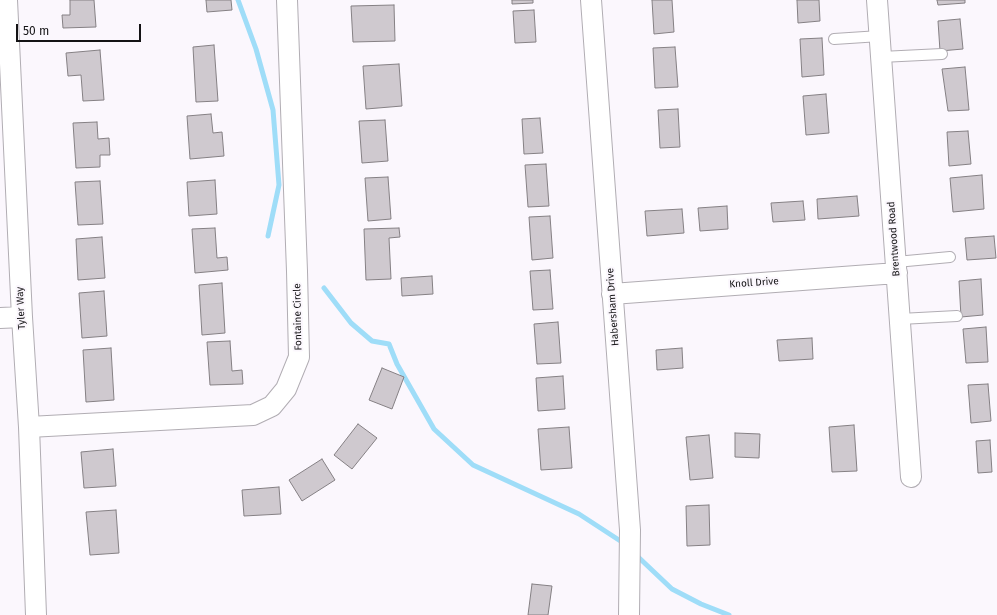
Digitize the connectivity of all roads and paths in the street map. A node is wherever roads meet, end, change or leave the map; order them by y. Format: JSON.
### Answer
{"nodes":[{"id":1,"x":7,"y":0,"type":"edge"},
{"id":2,"x":287,"y":0,"type":"edge"},
{"id":3,"x":590,"y":0,"type":"edge"},
{"id":4,"x":877,"y":0,"type":"edge"},
{"id":5,"x":880,"y":36,"type":"junction"},
{"id":6,"x":834,"y":38,"type":"dead end"},
{"id":7,"x":5,"y":42,"type":"edge"},
{"id":8,"x":942,"y":54,"type":"dead end"},
{"id":9,"x":881,"y":57,"type":"junction"},
{"id":10,"x":950,"y":257,"type":"dead end"},
{"id":11,"x":896,"y":268,"type":"junction"},
{"id":12,"x":612,"y":294,"type":"junction"},
{"id":13,"x":957,"y":316,"type":"dead end"},
{"id":14,"x":22,"y":317,"type":"junction"},
{"id":15,"x":0,"y":318,"type":"edge"},
{"id":16,"x":900,"y":319,"type":"junction"},
{"id":17,"x":29,"y":427,"type":"junction"},
{"id":18,"x":910,"y":477,"type":"dead end"},
{"id":19,"x":36,"y":615,"type":"edge"},
{"id":20,"x":630,"y":615,"type":"edge"}],
"edges":[{"from":1,"to":7,"type":"street","name":"Tyler Way"},
{"from":2,"to":17,"type":"street","name":"Fontaine Circle"},
{"from":3,"to":12,"type":"street","name":"Habersham Drive"},
{"from":4,"to":5,"type":"street","name":"Brentwood Road"},
{"from":5,"to":6,"type":"lane"},
{"from":5,"to":9,"type":"street","name":"Brentwood Road"},
{"from":7,"to":14,"type":"street","name":"Tyler Way"},
{"from":8,"to":9,"type":"lane"},
{"from":9,"to":11,"type":"street","name":"Brentwood Road"},
{"from":10,"to":11,"type":"lane"},
{"from":11,"to":12,"type":"street","name":"Knoll Drive"},
{"from":11,"to":16,"type":"street","name":"Brentwood Road"},
{"from":12,"to":20,"type":"street","name":"Habersham Drive"},
{"from":13,"to":16,"type":"lane"},
{"from":14,"to":15,"type":"street"},
{"from":14,"to":17,"type":"street","name":"Tyler Way"},
{"from":16,"to":18,"type":"street","name":"Brentwood Road"},
{"from":17,"to":19,"type":"street","name":"Tyler Way"}]}
